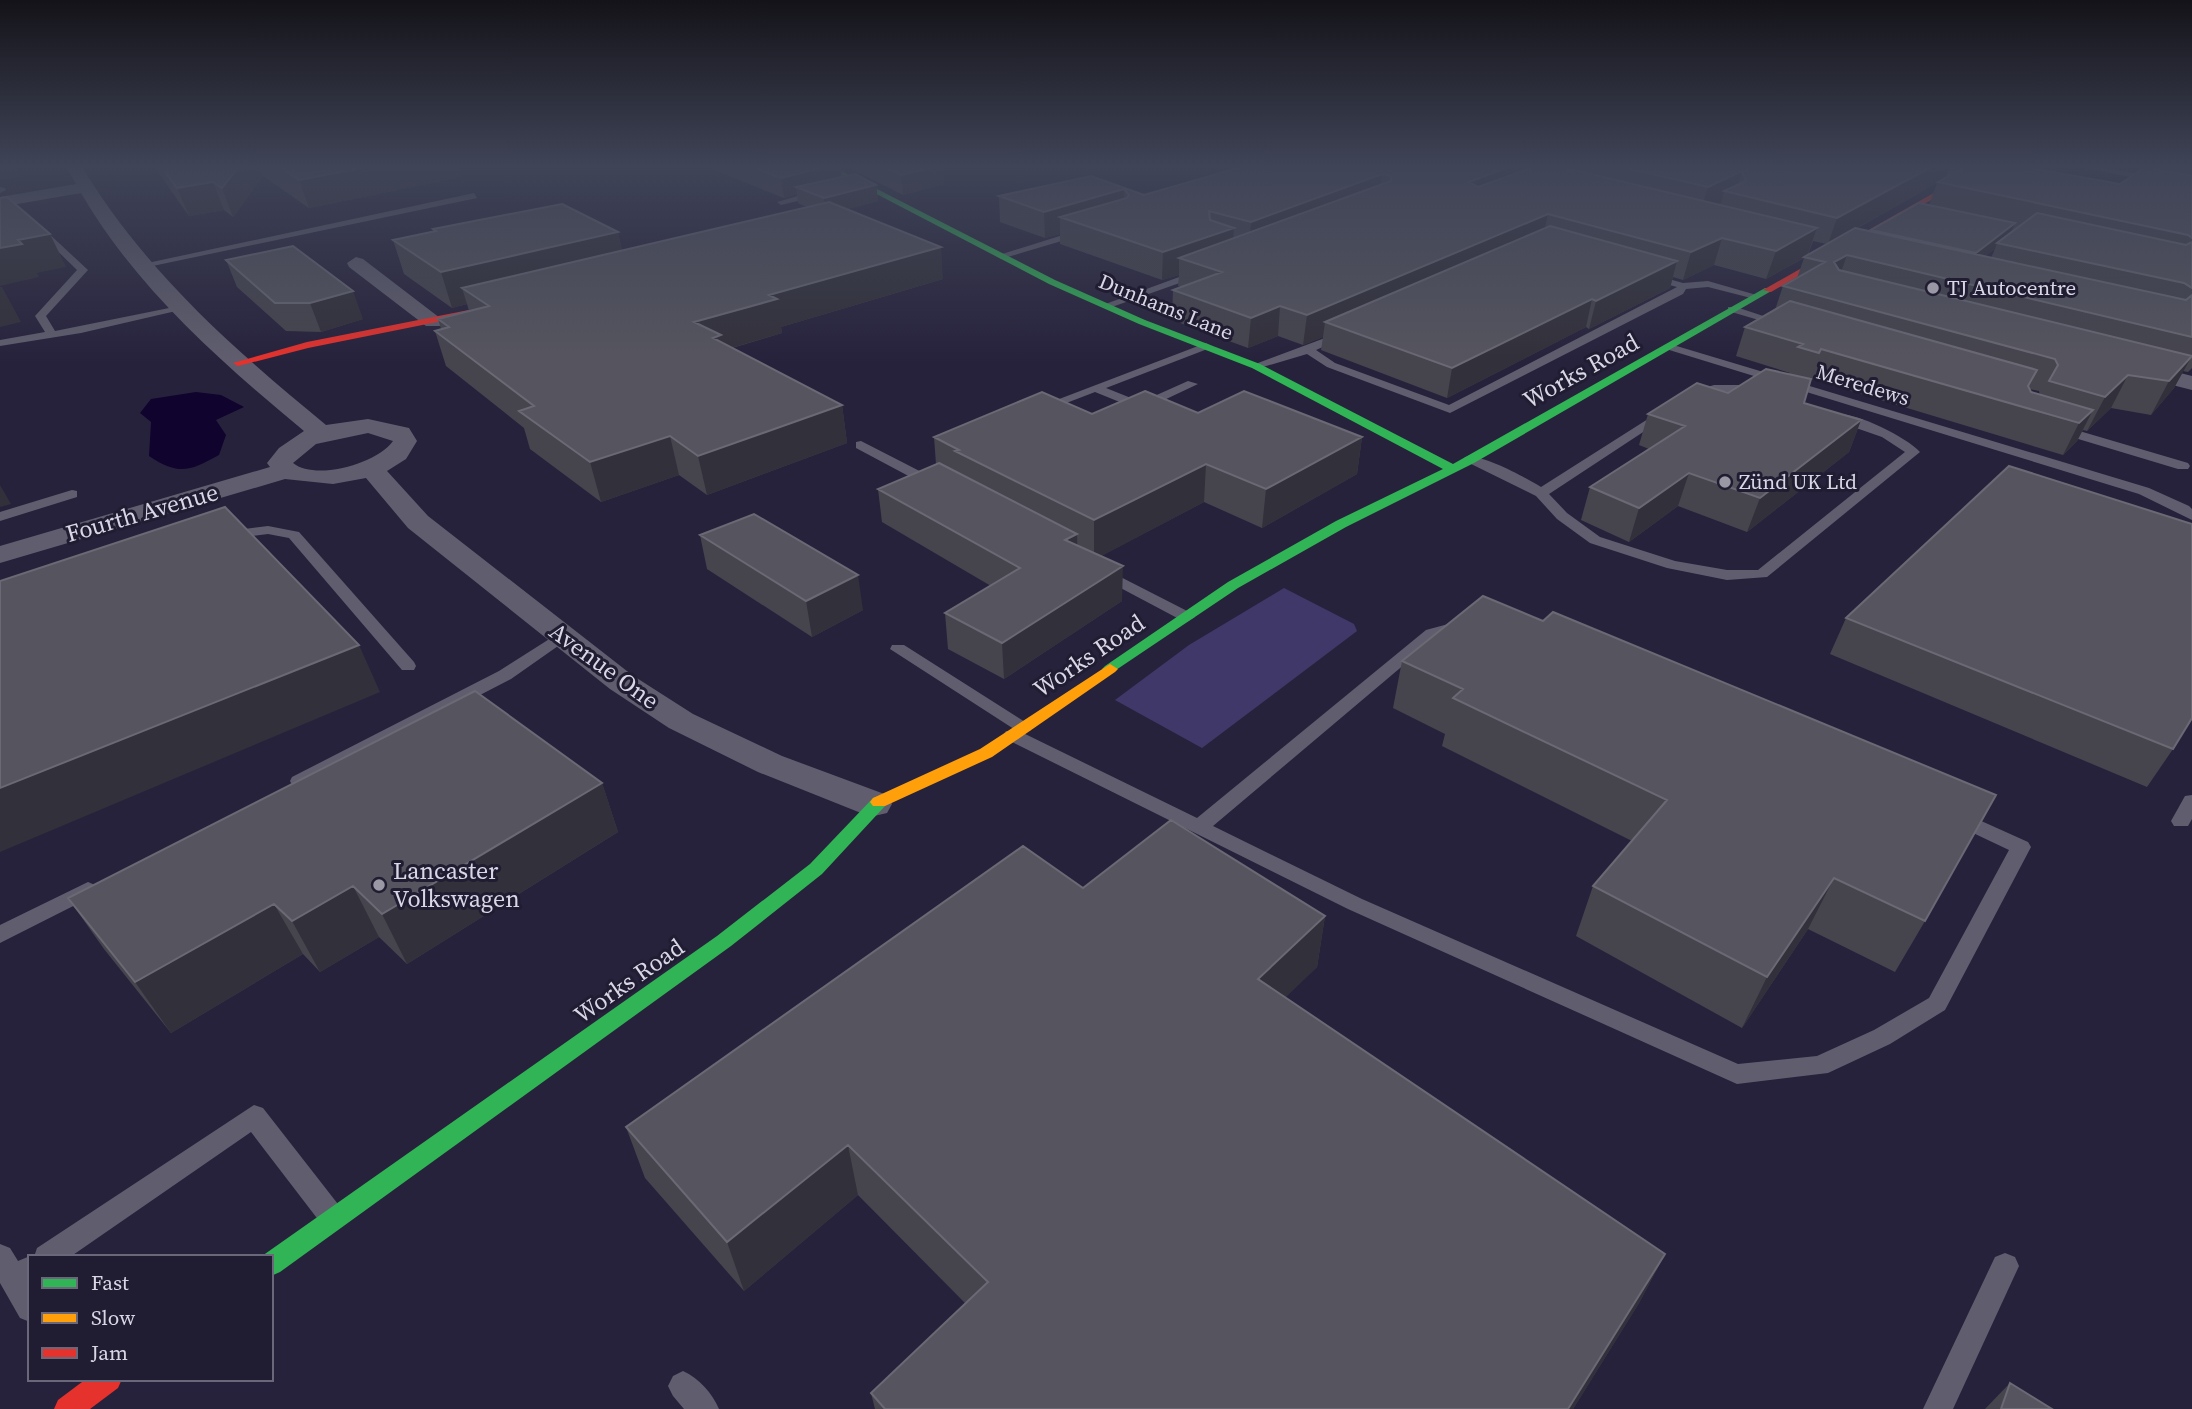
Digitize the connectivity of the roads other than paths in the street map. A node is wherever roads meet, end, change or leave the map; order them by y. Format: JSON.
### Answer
{"nodes":[{"id":1,"x":42,"y":231,"type":"edge"},
{"id":2,"x":118,"y":231,"type":"edge"},
{"id":3,"x":307,"y":231,"type":"edge"},
{"id":4,"x":947,"y":231,"type":"edge"},
{"id":5,"x":1085,"y":231,"type":"edge"},
{"id":6,"x":1876,"y":231,"type":"edge"},
{"id":7,"x":1804,"y":247,"type":"edge"},
{"id":8,"x":1836,"y":251,"type":"junction"},
{"id":9,"x":1867,"y":253,"type":"edge"},
{"id":10,"x":1001,"y":256,"type":"junction"},
{"id":11,"x":356,"y":263,"type":"dead end"},
{"id":12,"x":143,"y":265,"type":"junction"},
{"id":13,"x":1210,"y":269,"type":"edge"},
{"id":14,"x":1645,"y":275,"type":"edge"},
{"id":15,"x":1683,"y":286,"type":"junction"},
{"id":16,"x":1755,"y":296,"type":"junction"},
{"id":17,"x":511,"y":303,"type":"edge"},
{"id":18,"x":1105,"y":306,"type":"junction"},
{"id":19,"x":184,"y":308,"type":"junction"},
{"id":20,"x":1732,"y":309,"type":"junction"},
{"id":21,"x":433,"y":322,"type":"junction"},
{"id":22,"x":1357,"y":328,"type":"edge"},
{"id":23,"x":1798,"y":328,"type":"edge"},
{"id":24,"x":52,"y":334,"type":"junction"},
{"id":25,"x":0,"y":342,"type":"edge"},
{"id":26,"x":1206,"y":346,"type":"junction"},
{"id":27,"x":1670,"y":347,"type":"junction"},
{"id":28,"x":1308,"y":350,"type":"junction"},
{"id":29,"x":238,"y":363,"type":"junction"},
{"id":30,"x":2113,"y":363,"type":"edge"},
{"id":31,"x":1256,"y":366,"type":"junction"},
{"id":32,"x":2192,"y":383,"type":"edge"},
{"id":33,"x":1192,"y":384,"type":"dead end"},
{"id":34,"x":1096,"y":388,"type":"junction"},
{"id":35,"x":1771,"y":398,"type":"edge"},
{"id":36,"x":1141,"y":406,"type":"junction"},
{"id":37,"x":1032,"y":412,"type":"edge"},
{"id":38,"x":1129,"y":412,"type":"edge"},
{"id":39,"x":1824,"y":414,"type":"edge"},
{"id":40,"x":2047,"y":426,"type":"edge"},
{"id":41,"x":322,"y":434,"type":"junction"},
{"id":42,"x":861,"y":445,"type":"dead end"},
{"id":43,"x":1470,"y":460,"type":"junction"},
{"id":44,"x":2183,"y":466,"type":"dead end"},
{"id":45,"x":371,"y":468,"type":"junction"},
{"id":46,"x":1453,"y":469,"type":"junction"},
{"id":47,"x":285,"y":471,"type":"junction"},
{"id":48,"x":946,"y":489,"type":"edge"},
{"id":49,"x":1541,"y":493,"type":"junction"},
{"id":50,"x":72,"y":494,"type":"dead end"},
{"id":51,"x":2192,"y":516,"type":"edge"},
{"id":52,"x":0,"y":517,"type":"edge"},
{"id":53,"x":219,"y":539,"type":"edge"},
{"id":54,"x":0,"y":555,"type":"edge"},
{"id":55,"x":1090,"y":566,"type":"edge"},
{"id":56,"x":1187,"y":617,"type":"junction"},
{"id":57,"x":1483,"y":625,"type":"edge"},
{"id":58,"x":562,"y":636,"type":"junction"},
{"id":59,"x":898,"y":649,"type":"dead end"},
{"id":60,"x":408,"y":667,"type":"dead end"},
{"id":61,"x":1018,"y":731,"type":"junction"},
{"id":62,"x":284,"y":789,"type":"edge"},
{"id":63,"x":2192,"y":801,"type":"edge"},
{"id":64,"x":874,"y":804,"type":"junction"},
{"id":65,"x":1946,"y":812,"type":"edge"},
{"id":66,"x":2181,"y":821,"type":"dead end"},
{"id":67,"x":1198,"y":828,"type":"junction"},
{"id":68,"x":111,"y":878,"type":"edge"},
{"id":69,"x":0,"y":935,"type":"edge"},
{"id":70,"x":334,"y":1219,"type":"junction"},
{"id":71,"x":50,"y":1255,"type":"edge"},
{"id":72,"x":273,"y":1263,"type":"edge"},
{"id":73,"x":2004,"y":1266,"type":"dead end"},
{"id":74,"x":14,"y":1269,"type":"edge"},
{"id":75,"x":28,"y":1303,"type":"edge"},
{"id":76,"x":105,"y":1381,"type":"edge"},
{"id":77,"x":683,"y":1386,"type":"dead end"},
{"id":78,"x":74,"y":1395,"type":"edge"},
{"id":79,"x":704,"y":1409,"type":"edge"},
{"id":80,"x":1938,"y":1409,"type":"edge"}],
"edges":[{"from":1,"to":24,"type":"lane"},
{"from":2,"to":12,"type":"street"},
{"from":3,"to":12,"type":"lane"},
{"from":4,"to":10,"type":"street","name":"Dunhams Lane"},
{"from":5,"to":10,"type":"lane"},
{"from":6,"to":8,"type":"street","name":"Works Road"},
{"from":7,"to":8,"type":"street"},
{"from":8,"to":9,"type":"street"},
{"from":8,"to":16,"type":"street","name":"Works Road"},
{"from":10,"to":18,"type":"street","name":"Dunhams Lane"},
{"from":11,"to":21,"type":"street"},
{"from":12,"to":19,"type":"street"},
{"from":13,"to":18,"type":"lane"},
{"from":14,"to":15,"type":"lane"},
{"from":15,"to":16,"type":"lane"},
{"from":15,"to":28,"type":"lane"},
{"from":16,"to":20,"type":"street","name":"Works Road"},
{"from":17,"to":21,"type":"street"},
{"from":18,"to":26,"type":"street","name":"Dunhams Lane"},
{"from":19,"to":24,"type":"lane"},
{"from":19,"to":29,"type":"street"},
{"from":20,"to":23,"type":"lane"},
{"from":20,"to":27,"type":"street","name":"Works Road"},
{"from":21,"to":29,"type":"street"},
{"from":22,"to":28,"type":"lane"},
{"from":24,"to":25,"type":"lane"},
{"from":26,"to":31,"type":"street","name":"Dunhams Lane"},
{"from":26,"to":34,"type":"lane"},
{"from":27,"to":43,"type":"street","name":"Works Road"},
{"from":27,"to":51,"type":"lane","name":"Meredews"},
{"from":28,"to":31,"type":"lane"},
{"from":29,"to":41,"type":"street"},
{"from":30,"to":32,"type":"street"},
{"from":31,"to":46,"type":"street","name":"Dunhams Lane"},
{"from":33,"to":36,"type":"lane"},
{"from":34,"to":36,"type":"lane"},
{"from":34,"to":37,"type":"lane"},
{"from":35,"to":49,"type":"lane"},
{"from":36,"to":38,"type":"lane"},
{"from":39,"to":49,"type":"lane"},
{"from":40,"to":44,"type":"lane"},
{"from":41,"to":45,"type":"street"},
{"from":41,"to":47,"type":"street"},
{"from":42,"to":48,"type":"lane"},
{"from":43,"to":46,"type":"street","name":"Works Road"},
{"from":43,"to":49,"type":"lane"},
{"from":45,"to":47,"type":"street"},
{"from":45,"to":58,"type":"street","name":"Avenue One"},
{"from":46,"to":56,"type":"street","name":"Works Road"},
{"from":47,"to":54,"type":"street","name":"Fourth Avenue"},
{"from":50,"to":52,"type":"lane"},
{"from":53,"to":60,"type":"lane"},
{"from":55,"to":56,"type":"lane"},
{"from":56,"to":61,"type":"street","name":"Works Road"},
{"from":57,"to":67,"type":"lane"},
{"from":58,"to":62,"type":"lane"},
{"from":58,"to":64,"type":"street","name":"Avenue One"},
{"from":59,"to":61,"type":"lane"},
{"from":61,"to":64,"type":"street","name":"Works Road"},
{"from":61,"to":67,"type":"lane"},
{"from":63,"to":66,"type":"lane"},
{"from":64,"to":70,"type":"street","name":"Works Road"},
{"from":65,"to":67,"type":"lane"},
{"from":68,"to":69,"type":"lane"},
{"from":70,"to":71,"type":"lane"},
{"from":70,"to":72,"type":"street","name":"Works Road"},
{"from":73,"to":80,"type":"lane"},
{"from":74,"to":75,"type":"lane"},
{"from":76,"to":78,"type":"street"},
{"from":77,"to":79,"type":"lane"}]}
